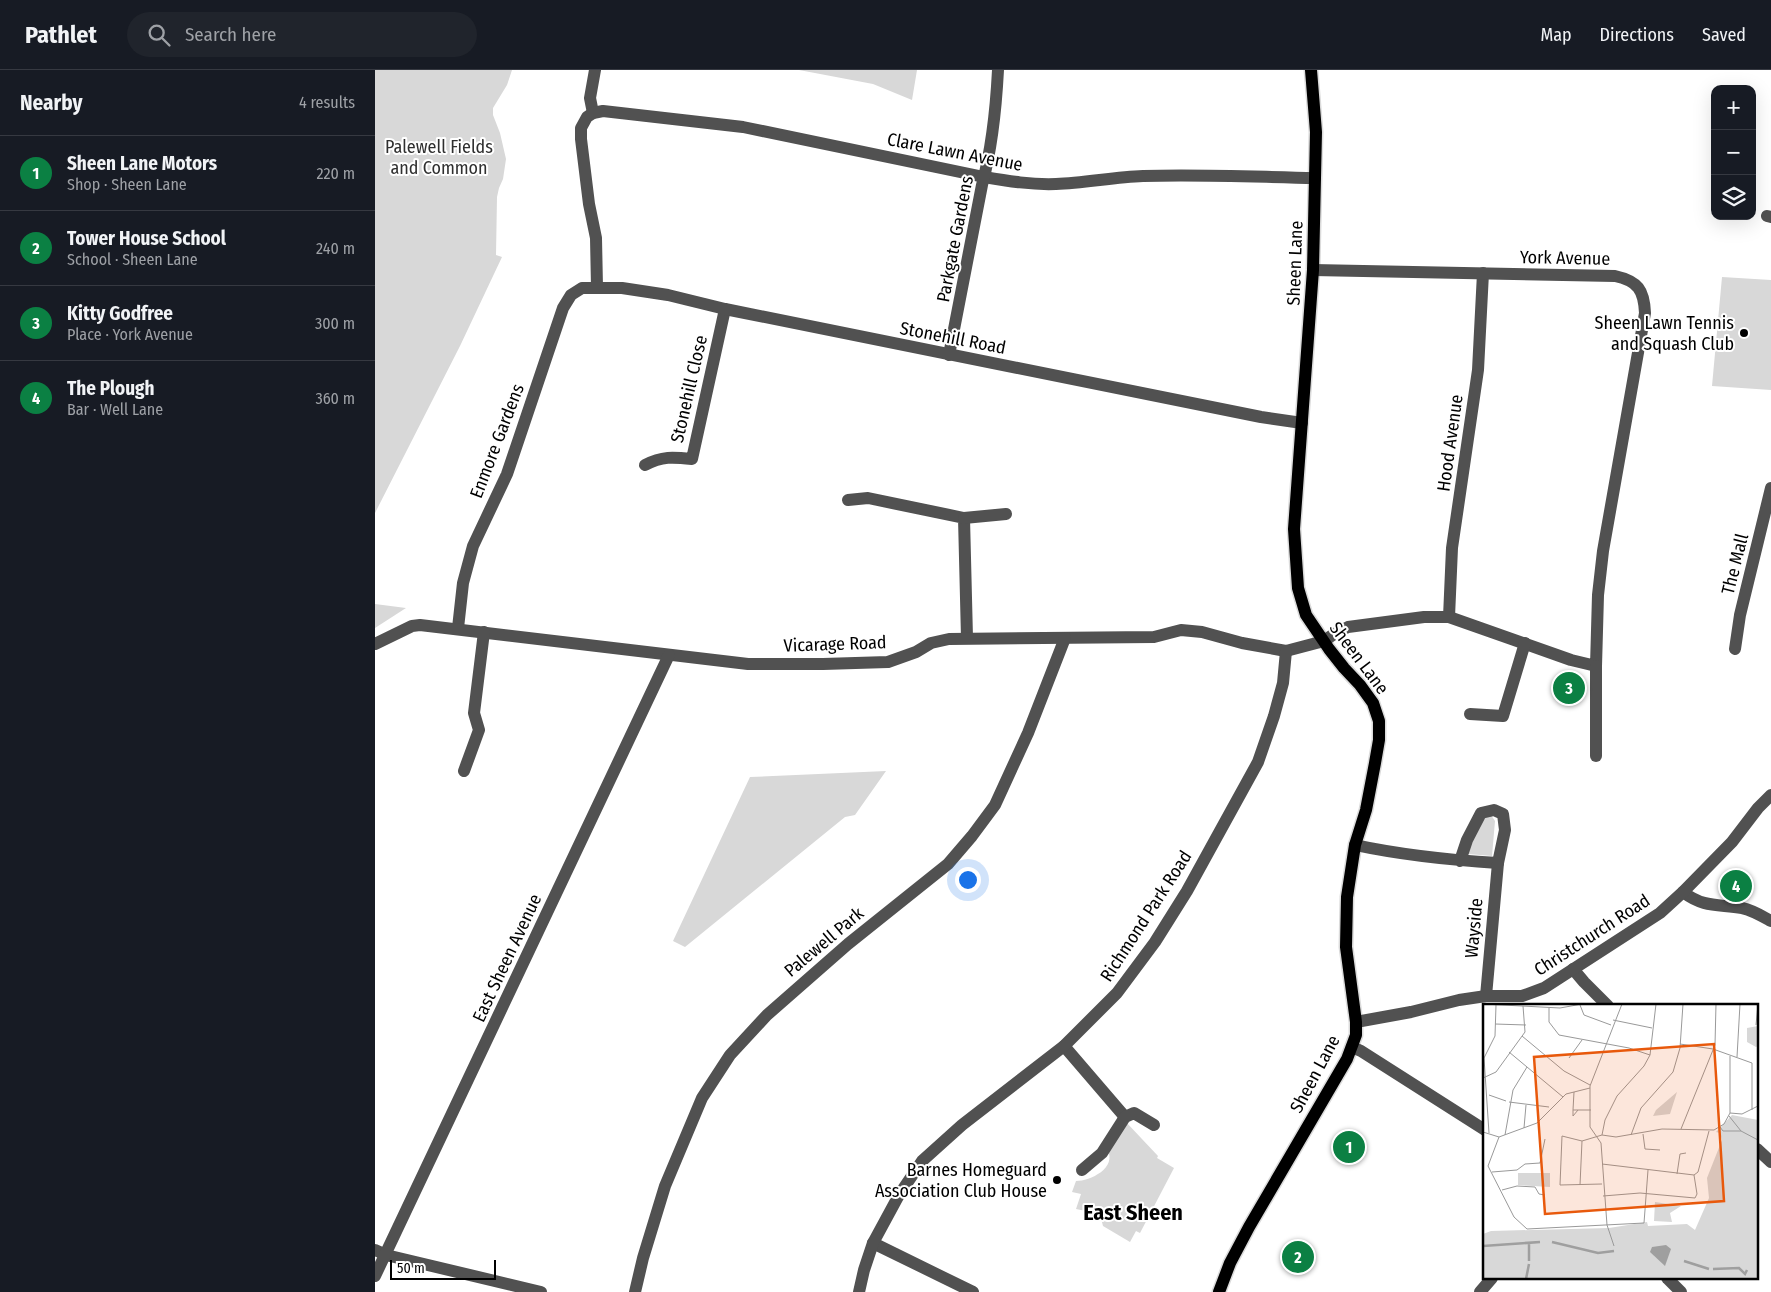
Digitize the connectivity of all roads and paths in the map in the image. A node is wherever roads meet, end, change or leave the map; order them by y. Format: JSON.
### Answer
{"nodes":[{"id":1,"x":595,"y":70,"type":"edge"},
{"id":2,"x":998,"y":70,"type":"edge"},
{"id":3,"x":1311,"y":70,"type":"edge"},
{"id":4,"x":593,"y":113,"type":"junction"},
{"id":5,"x":984,"y":178,"type":"junction"},
{"id":6,"x":1315,"y":178,"type":"junction"},
{"id":7,"x":1313,"y":270,"type":"junction"},
{"id":8,"x":1483,"y":273,"type":"junction"},
{"id":9,"x":597,"y":287,"type":"junction"},
{"id":10,"x":725,"y":309,"type":"junction"},
{"id":11,"x":949,"y":355,"type":"junction"},
{"id":12,"x":1302,"y":423,"type":"junction"},
{"id":13,"x":645,"y":465,"type":"dead end"},
{"id":14,"x":1771,"y":488,"type":"edge"},
{"id":15,"x":848,"y":500,"type":"dead end"},
{"id":16,"x":1006,"y":514,"type":"dead end"},
{"id":17,"x":964,"y":518,"type":"junction"},
{"id":18,"x":1449,"y":617,"type":"junction"},
{"id":19,"x":458,"y":628,"type":"junction"},
{"id":20,"x":484,"y":632,"type":"junction"},
{"id":21,"x":967,"y":638,"type":"junction"},
{"id":22,"x":1065,"y":638,"type":"junction"},
{"id":23,"x":1323,"y":641,"type":"junction"},
{"id":24,"x":1525,"y":643,"type":"junction"},
{"id":25,"x":375,"y":644,"type":"edge"},
{"id":26,"x":1735,"y":649,"type":"dead end"},
{"id":27,"x":1286,"y":651,"type":"junction"},
{"id":28,"x":669,"y":655,"type":"junction"},
{"id":29,"x":1596,"y":666,"type":"junction"},
{"id":30,"x":1470,"y":714,"type":"dead end"},
{"id":31,"x":1596,"y":756,"type":"dead end"},
{"id":32,"x":464,"y":771,"type":"dead end"},
{"id":33,"x":1771,"y":795,"type":"edge"},
{"id":34,"x":1355,"y":845,"type":"junction"},
{"id":35,"x":1461,"y":861,"type":"junction"},
{"id":36,"x":1498,"y":863,"type":"junction"},
{"id":37,"x":1683,"y":892,"type":"junction"},
{"id":38,"x":1771,"y":921,"type":"edge"},
{"id":39,"x":1573,"y":969,"type":"junction"},
{"id":40,"x":1486,"y":996,"type":"junction"},
{"id":41,"x":1606,"y":1004,"type":"edge"},
{"id":42,"x":1356,"y":1022,"type":"junction"},
{"id":43,"x":1064,"y":1046,"type":"junction"},
{"id":44,"x":1352,"y":1047,"type":"junction"},
{"id":45,"x":1125,"y":1116,"type":"junction"},
{"id":46,"x":1154,"y":1125,"type":"dead end"},
{"id":47,"x":1483,"y":1129,"type":"edge"},
{"id":48,"x":1759,"y":1151,"type":"edge"},
{"id":49,"x":1771,"y":1162,"type":"edge"},
{"id":50,"x":1082,"y":1170,"type":"dead end"},
{"id":51,"x":873,"y":1243,"type":"junction"},
{"id":52,"x":380,"y":1252,"type":"edge"},
{"id":53,"x":375,"y":1276,"type":"edge"},
{"id":54,"x":1490,"y":1280,"type":"edge"},
{"id":55,"x":1669,"y":1280,"type":"edge"},
{"id":56,"x":541,"y":1292,"type":"edge"},
{"id":57,"x":635,"y":1292,"type":"edge"},
{"id":58,"x":859,"y":1292,"type":"edge"},
{"id":59,"x":973,"y":1292,"type":"edge"},
{"id":60,"x":1219,"y":1292,"type":"edge"},
{"id":61,"x":1480,"y":1292,"type":"edge"},
{"id":62,"x":1681,"y":1292,"type":"edge"}],
"edges":[{"from":1,"to":4,"type":"street"},
{"from":2,"to":5,"type":"street","name":"Parkgate Gardens"},
{"from":3,"to":6,"type":"main road","name":"Sheen Lane"},
{"from":4,"to":5,"type":"street","name":"Clare Lawn Avenue"},
{"from":4,"to":9,"type":"street"},
{"from":5,"to":6,"type":"street","name":"Clare Lawn Avenue"},
{"from":5,"to":11,"type":"street","name":"Parkgate Gardens"},
{"from":6,"to":7,"type":"main road","name":"Sheen Lane"},
{"from":7,"to":8,"type":"street","name":"York Avenue"},
{"from":7,"to":12,"type":"main road","name":"Sheen Lane"},
{"from":8,"to":18,"type":"street","name":"Hood Avenue"},
{"from":8,"to":29,"type":"street","name":"York Avenue"},
{"from":9,"to":10,"type":"street","name":"Stonehill Road"},
{"from":9,"to":19,"type":"street","name":"Enmore Gardens"},
{"from":10,"to":11,"type":"street","name":"Stonehill Road"},
{"from":10,"to":13,"type":"street","name":"Stonehill Close"},
{"from":11,"to":12,"type":"street","name":"Stonehill Road"},
{"from":12,"to":23,"type":"main road","name":"Sheen Lane"},
{"from":14,"to":26,"type":"street","name":"The Mall"},
{"from":15,"to":17,"type":"street"},
{"from":16,"to":17,"type":"street"},
{"from":17,"to":21,"type":"street"},
{"from":18,"to":23,"type":"street"},
{"from":18,"to":24,"type":"street"},
{"from":19,"to":20,"type":"street","name":"Vicarage Road"},
{"from":19,"to":25,"type":"street","name":"Vicarage Road"},
{"from":20,"to":28,"type":"street","name":"Vicarage Road"},
{"from":20,"to":32,"type":"street"},
{"from":21,"to":22,"type":"street","name":"Vicarage Road"},
{"from":21,"to":28,"type":"street","name":"Vicarage Road"},
{"from":22,"to":27,"type":"street","name":"Vicarage Road"},
{"from":22,"to":57,"type":"street","name":"Palewell Park"},
{"from":23,"to":27,"type":"street","name":"Vicarage Road"},
{"from":23,"to":34,"type":"main road","name":"Sheen Lane"},
{"from":24,"to":29,"type":"street"},
{"from":24,"to":30,"type":"street"},
{"from":27,"to":43,"type":"street","name":"Richmond Park Road"},
{"from":28,"to":52,"type":"street","name":"East Sheen Avenue"},
{"from":29,"to":31,"type":"street","name":"York Avenue"},
{"from":33,"to":37,"type":"street","name":"Christchurch Road"},
{"from":34,"to":35,"type":"street"},
{"from":34,"to":42,"type":"main road","name":"Sheen Lane"},
{"from":35,"to":36,"type":"street"},
{"from":35,"to":36,"type":"street","name":"Wayside"},
{"from":36,"to":40,"type":"street","name":"Wayside"},
{"from":37,"to":38,"type":"street"},
{"from":37,"to":39,"type":"street","name":"Christchurch Road"},
{"from":39,"to":40,"type":"street","name":"Christchurch Road"},
{"from":39,"to":41,"type":"street"},
{"from":40,"to":42,"type":"street","name":"Christchurch Road"},
{"from":42,"to":44,"type":"main road","name":"Sheen Lane"},
{"from":43,"to":45,"type":"street"},
{"from":43,"to":51,"type":"street","name":"Richmond Park Road"},
{"from":44,"to":47,"type":"street"},
{"from":44,"to":60,"type":"main road","name":"Sheen Lane"},
{"from":45,"to":46,"type":"street"},
{"from":45,"to":50,"type":"street"},
{"from":48,"to":49,"type":"street"},
{"from":51,"to":58,"type":"street","name":"Richmond Park Road"},
{"from":51,"to":59,"type":"street"},
{"from":52,"to":53,"type":"street","name":"East Sheen Avenue"},
{"from":52,"to":56,"type":"street"},
{"from":54,"to":61,"type":"street"},
{"from":55,"to":62,"type":"street"}]}
